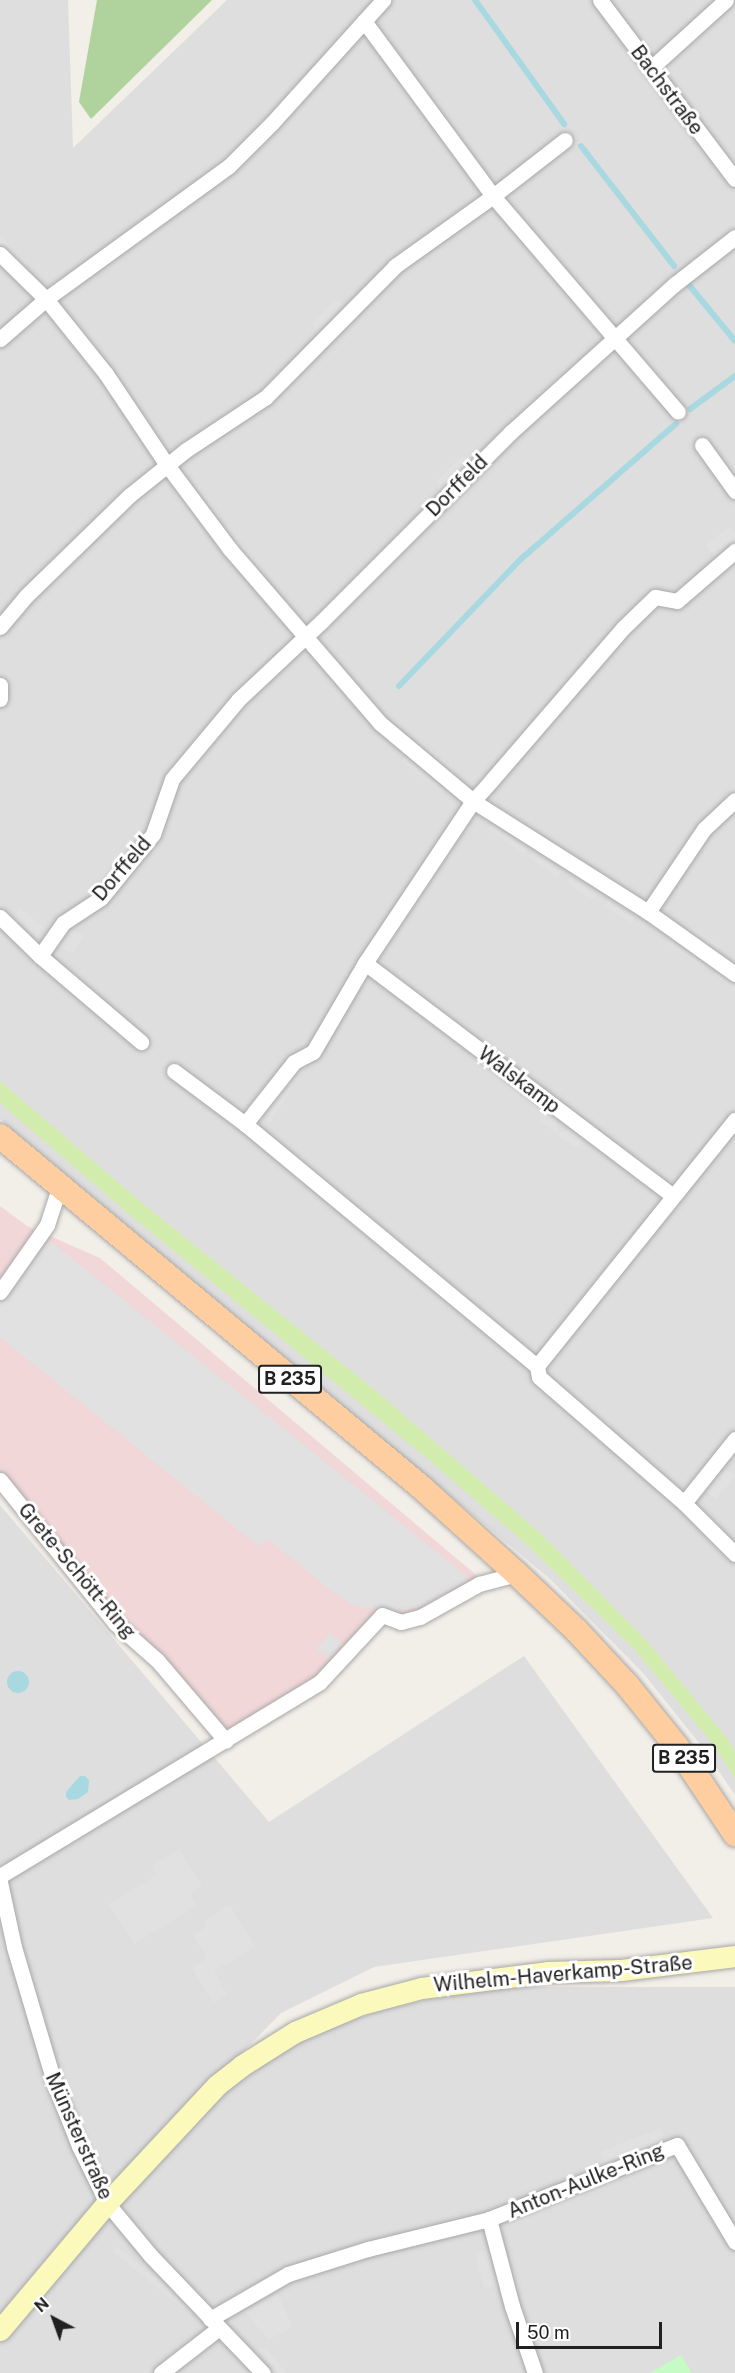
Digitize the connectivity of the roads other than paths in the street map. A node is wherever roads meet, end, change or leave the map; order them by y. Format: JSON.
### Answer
{"nodes":[{"id":1,"x":383,"y":0,"type":"edge"},
{"id":2,"x":600,"y":0,"type":"edge"},
{"id":3,"x":726,"y":0,"type":"edge"},
{"id":4,"x":364,"y":21,"type":"junction"},
{"id":5,"x":651,"y":68,"type":"junction"},
{"id":6,"x":565,"y":140,"type":"dead end"},
{"id":7,"x":735,"y":179,"type":"edge"},
{"id":8,"x":493,"y":196,"type":"junction"},
{"id":9,"x":735,"y":237,"type":"edge"},
{"id":10,"x":0,"y":254,"type":"edge"},
{"id":11,"x":46,"y":299,"type":"junction"},
{"id":12,"x":0,"y":339,"type":"edge"},
{"id":13,"x":613,"y":339,"type":"junction"},
{"id":14,"x":678,"y":412,"type":"dead end"},
{"id":15,"x":702,"y":445,"type":"dead end"},
{"id":16,"x":167,"y":465,"type":"junction"},
{"id":17,"x":735,"y":491,"type":"edge"},
{"id":18,"x":735,"y":550,"type":"edge"},
{"id":19,"x":0,"y":627,"type":"edge"},
{"id":20,"x":305,"y":637,"type":"junction"},
{"id":21,"x":0,"y":685,"type":"edge"},
{"id":22,"x":0,"y":699,"type":"edge"},
{"id":23,"x":735,"y":800,"type":"edge"},
{"id":24,"x":473,"y":801,"type":"junction"},
{"id":25,"x":648,"y":912,"type":"junction"},
{"id":26,"x":0,"y":917,"type":"edge"},
{"id":27,"x":40,"y":956,"type":"junction"},
{"id":28,"x":365,"y":963,"type":"junction"},
{"id":29,"x":735,"y":974,"type":"edge"},
{"id":30,"x":141,"y":1042,"type":"dead end"},
{"id":31,"x":174,"y":1071,"type":"dead end"},
{"id":32,"x":735,"y":1120,"type":"edge"},
{"id":33,"x":245,"y":1124,"type":"junction"},
{"id":34,"x":0,"y":1136,"type":"edge"},
{"id":35,"x":59,"y":1188,"type":"junction"},
{"id":36,"x":673,"y":1196,"type":"junction"},
{"id":37,"x":0,"y":1292,"type":"edge"},
{"id":38,"x":537,"y":1366,"type":"junction"},
{"id":39,"x":735,"y":1439,"type":"edge"},
{"id":40,"x":0,"y":1480,"type":"edge"},
{"id":41,"x":684,"y":1503,"type":"junction"},
{"id":42,"x":735,"y":1554,"type":"edge"},
{"id":43,"x":518,"y":1574,"type":"junction"},
{"id":44,"x":226,"y":1742,"type":"junction"},
{"id":45,"x":735,"y":1834,"type":"edge"},
{"id":46,"x":0,"y":1876,"type":"edge"},
{"id":47,"x":0,"y":1882,"type":"edge"},
{"id":48,"x":735,"y":1956,"type":"edge"},
{"id":49,"x":107,"y":2203,"type":"junction"},
{"id":50,"x":489,"y":2219,"type":"junction"},
{"id":51,"x":735,"y":2242,"type":"edge"},
{"id":52,"x":214,"y":2324,"type":"junction"},
{"id":53,"x":0,"y":2330,"type":"edge"},
{"id":54,"x":161,"y":2373,"type":"edge"},
{"id":55,"x":263,"y":2373,"type":"edge"},
{"id":56,"x":536,"y":2373,"type":"edge"}],
"edges":[{"from":1,"to":4,"type":"street"},
{"from":2,"to":5,"type":"street","name":"Bachstraße"},
{"from":3,"to":5,"type":"street"},
{"from":4,"to":8,"type":"street"},
{"from":4,"to":11,"type":"street"},
{"from":5,"to":7,"type":"street","name":"Bachstraße"},
{"from":6,"to":8,"type":"street"},
{"from":8,"to":13,"type":"street"},
{"from":8,"to":16,"type":"street"},
{"from":9,"to":13,"type":"street","name":"Dorffeld"},
{"from":10,"to":11,"type":"street"},
{"from":11,"to":12,"type":"street"},
{"from":11,"to":16,"type":"street"},
{"from":13,"to":14,"type":"street"},
{"from":13,"to":20,"type":"street","name":"Dorffeld"},
{"from":15,"to":17,"type":"street"},
{"from":16,"to":19,"type":"street"},
{"from":16,"to":20,"type":"street"},
{"from":18,"to":24,"type":"street"},
{"from":20,"to":24,"type":"street"},
{"from":20,"to":27,"type":"street","name":"Dorffeld"},
{"from":21,"to":22,"type":"street"},
{"from":23,"to":25,"type":"street"},
{"from":24,"to":25,"type":"street"},
{"from":24,"to":28,"type":"street"},
{"from":25,"to":29,"type":"street"},
{"from":26,"to":27,"type":"street"},
{"from":27,"to":30,"type":"street"},
{"from":28,"to":33,"type":"street"},
{"from":28,"to":36,"type":"street","name":"Walskamp"},
{"from":31,"to":33,"type":"street"},
{"from":32,"to":36,"type":"street"},
{"from":33,"to":38,"type":"street"},
{"from":34,"to":35,"type":"main road","number":"B 235"},
{"from":35,"to":37,"type":"street"},
{"from":35,"to":43,"type":"main road","number":"B 235"},
{"from":36,"to":38,"type":"street"},
{"from":38,"to":41,"type":"street"},
{"from":39,"to":41,"type":"street"},
{"from":40,"to":44,"type":"street","name":"Grete-Schött-Ring"},
{"from":41,"to":42,"type":"street"},
{"from":43,"to":44,"type":"street"},
{"from":43,"to":45,"type":"main road","number":"B 235"},
{"from":44,"to":46,"type":"street"},
{"from":47,"to":49,"type":"street","name":"Münsterstraße"},
{"from":48,"to":49,"type":"street","name":"Wilhelm-Haverkamp-Straße"},
{"from":49,"to":52,"type":"street","name":"Münsterstraße"},
{"from":49,"to":53,"type":"street","name":"Wilhelm-Haverkamp-Straße"},
{"from":50,"to":51,"type":"street","name":"Anton-Aulke-Ring"},
{"from":50,"to":52,"type":"street","name":"Anton-Aulke-Ring"},
{"from":50,"to":56,"type":"street","name":"Anton-Aulke-Ring"},
{"from":52,"to":54,"type":"street","name":"Anton-Aulke-Ring"},
{"from":52,"to":55,"type":"street","name":"Münsterstraße"}]}
